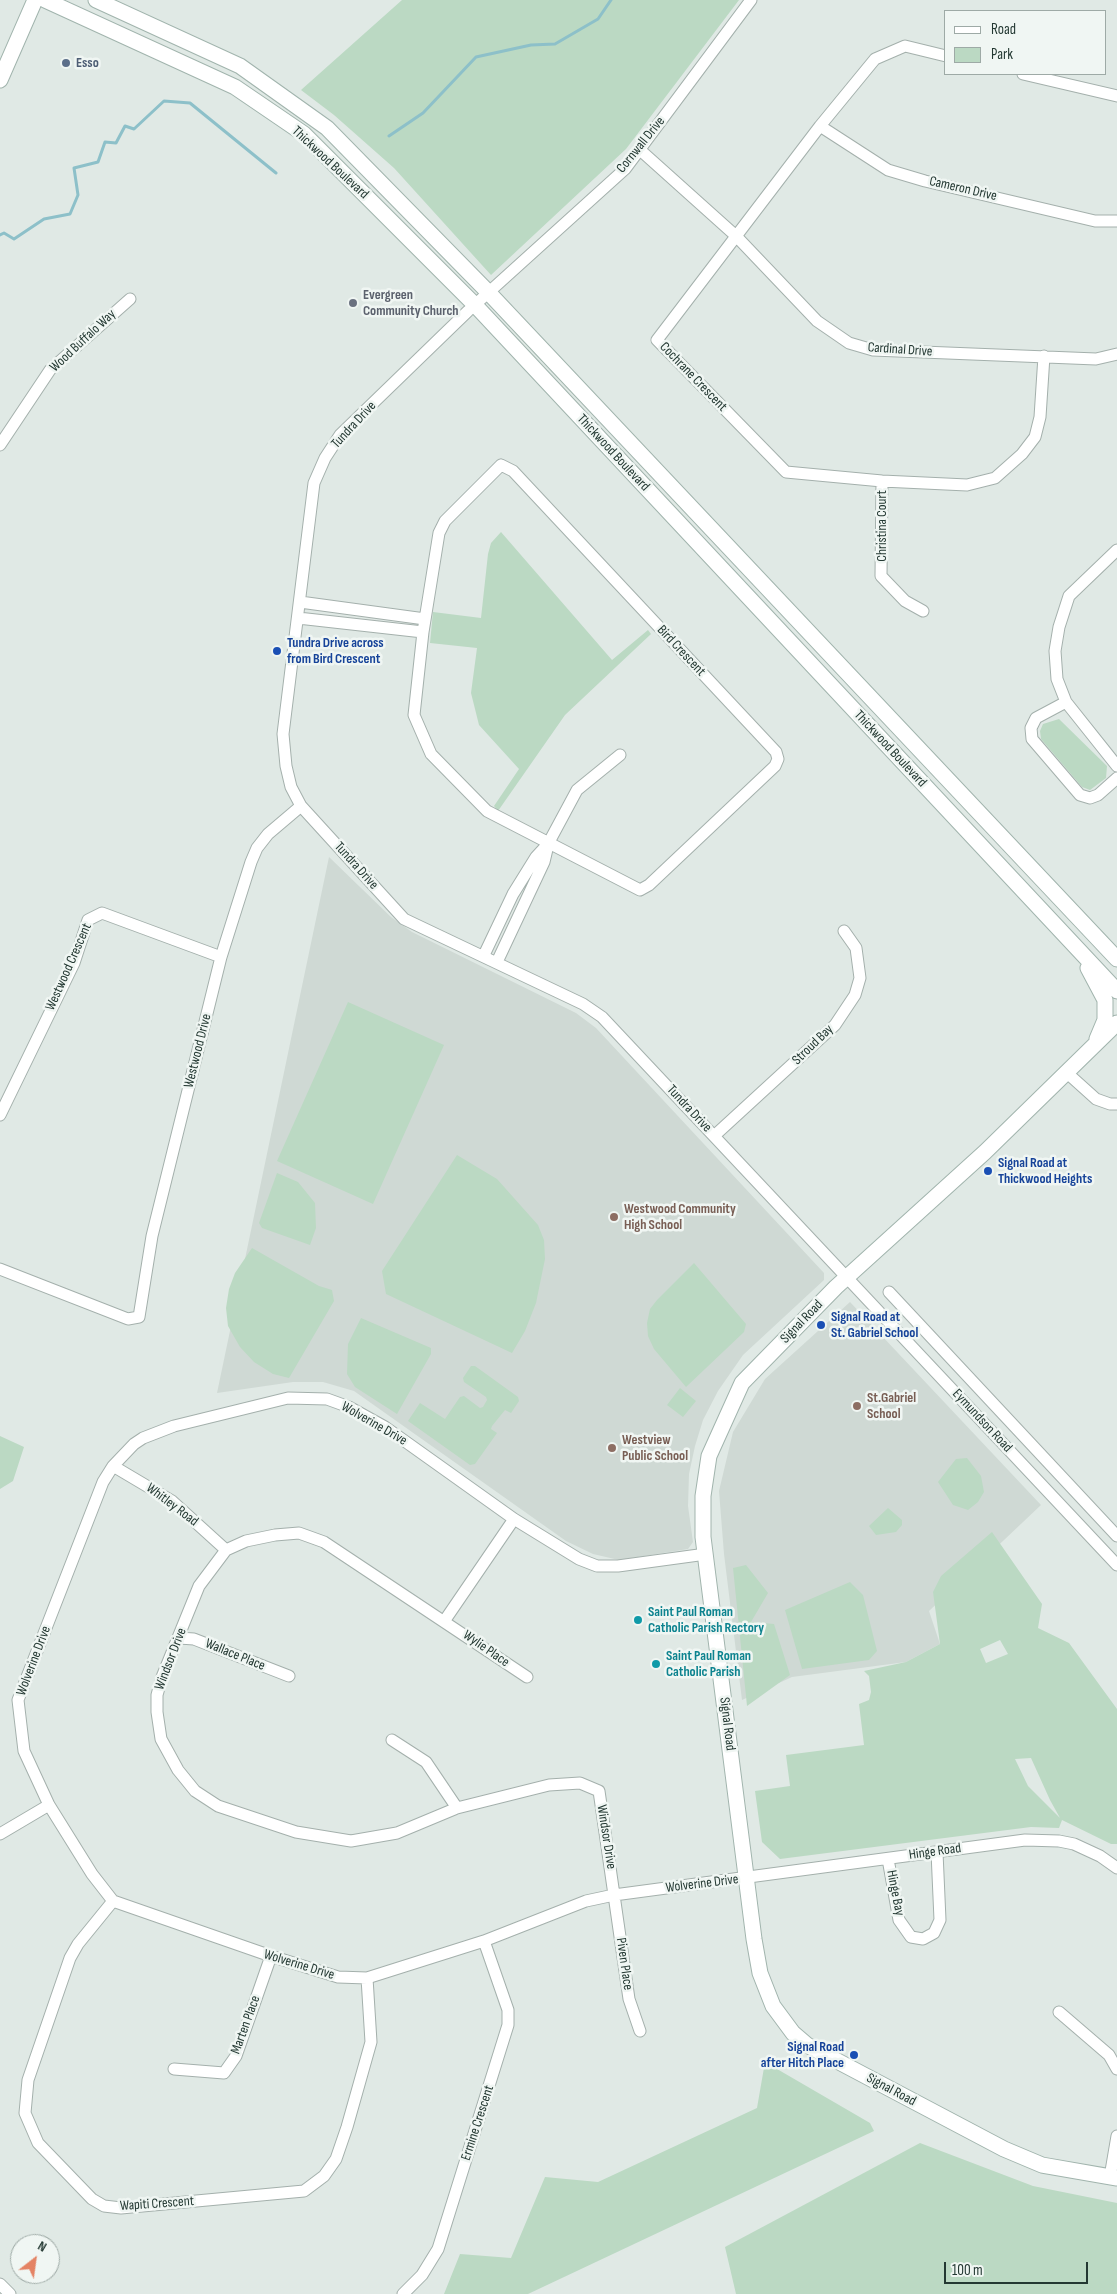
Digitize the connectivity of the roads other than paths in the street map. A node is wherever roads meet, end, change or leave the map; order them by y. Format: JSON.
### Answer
{"nodes":[{"id":1,"x":35,"y":0,"type":"edge"},
{"id":2,"x":45,"y":0,"type":"edge"},
{"id":3,"x":96,"y":0,"type":"edge"},
{"id":4,"x":751,"y":0,"type":"edge"},
{"id":5,"x":944,"y":56,"type":"edge"},
{"id":6,"x":1027,"y":75,"type":"edge"},
{"id":7,"x":0,"y":80,"type":"edge"},
{"id":8,"x":1117,"y":96,"type":"edge"},
{"id":9,"x":820,"y":126,"type":"junction"},
{"id":10,"x":639,"y":149,"type":"junction"},
{"id":11,"x":1117,"y":220,"type":"edge"},
{"id":12,"x":736,"y":236,"type":"junction"},
{"id":13,"x":488,"y":293,"type":"junction"},
{"id":14,"x":130,"y":298,"type":"dead end"},
{"id":15,"x":474,"y":305,"type":"junction"},
{"id":16,"x":1117,"y":354,"type":"edge"},
{"id":17,"x":1044,"y":356,"type":"junction"},
{"id":18,"x":2,"y":438,"type":"edge"},
{"id":19,"x":882,"y":481,"type":"junction"},
{"id":20,"x":1117,"y":550,"type":"edge"},
{"id":21,"x":300,"y":602,"type":"junction"},
{"id":22,"x":364,"y":610,"type":"junction"},
{"id":23,"x":923,"y":611,"type":"dead end"},
{"id":24,"x":298,"y":618,"type":"junction"},
{"id":25,"x":425,"y":619,"type":"junction"},
{"id":26,"x":362,"y":625,"type":"junction"},
{"id":27,"x":423,"y":632,"type":"junction"},
{"id":28,"x":1066,"y":702,"type":"junction"},
{"id":29,"x":620,"y":754,"type":"dead end"},
{"id":30,"x":1117,"y":766,"type":"edge"},
{"id":31,"x":1117,"y":778,"type":"edge"},
{"id":32,"x":301,"y":806,"type":"junction"},
{"id":33,"x":548,"y":844,"type":"junction"},
{"id":34,"x":513,"y":894,"type":"junction"},
{"id":35,"x":526,"y":900,"type":"junction"},
{"id":36,"x":844,"y":931,"type":"dead end"},
{"id":37,"x":1078,"y":950,"type":"junction"},
{"id":38,"x":484,"y":955,"type":"junction"},
{"id":39,"x":221,"y":957,"type":"junction"},
{"id":40,"x":1117,"y":959,"type":"edge"},
{"id":41,"x":497,"y":962,"type":"junction"},
{"id":42,"x":1117,"y":990,"type":"edge"},
{"id":43,"x":1117,"y":1023,"type":"edge"},
{"id":44,"x":1117,"y":1038,"type":"edge"},
{"id":45,"x":1096,"y":1042,"type":"junction"},
{"id":46,"x":1066,"y":1072,"type":"junction"},
{"id":47,"x":1117,"y":1104,"type":"edge"},
{"id":48,"x":0,"y":1115,"type":"edge"},
{"id":49,"x":714,"y":1136,"type":"junction"},
{"id":50,"x":0,"y":1269,"type":"edge"},
{"id":51,"x":846,"y":1277,"type":"junction"},
{"id":52,"x":890,"y":1292,"type":"dead end"},
{"id":53,"x":934,"y":1340,"type":"junction"},
{"id":54,"x":919,"y":1354,"type":"junction"},
{"id":55,"x":113,"y":1466,"type":"junction"},
{"id":56,"x":514,"y":1519,"type":"junction"},
{"id":57,"x":1117,"y":1536,"type":"edge"},
{"id":58,"x":226,"y":1550,"type":"junction"},
{"id":59,"x":706,"y":1554,"type":"junction"},
{"id":60,"x":1117,"y":1565,"type":"edge"},
{"id":61,"x":445,"y":1620,"type":"junction"},
{"id":62,"x":179,"y":1638,"type":"junction"},
{"id":63,"x":289,"y":1676,"type":"dead end"},
{"id":64,"x":527,"y":1677,"type":"dead end"},
{"id":65,"x":392,"y":1740,"type":"dead end"},
{"id":66,"x":49,"y":1805,"type":"junction"},
{"id":67,"x":458,"y":1808,"type":"junction"},
{"id":68,"x":0,"y":1834,"type":"edge"},
{"id":69,"x":937,"y":1852,"type":"junction"},
{"id":70,"x":888,"y":1859,"type":"junction"},
{"id":71,"x":1117,"y":1868,"type":"edge"},
{"id":72,"x":747,"y":1878,"type":"junction"},
{"id":73,"x":614,"y":1895,"type":"junction"},
{"id":74,"x":113,"y":1901,"type":"junction"},
{"id":75,"x":484,"y":1941,"type":"junction"},
{"id":76,"x":271,"y":1956,"type":"junction"},
{"id":77,"x":367,"y":1978,"type":"junction"},
{"id":78,"x":1059,"y":2012,"type":"dead end"},
{"id":79,"x":640,"y":2031,"type":"dead end"},
{"id":80,"x":174,"y":2069,"type":"dead end"},
{"id":81,"x":1117,"y":2070,"type":"edge"},
{"id":82,"x":1117,"y":2136,"type":"edge"},
{"id":83,"x":1114,"y":2178,"type":"edge"},
{"id":84,"x":0,"y":2284,"type":"edge"},
{"id":85,"x":10,"y":2294,"type":"edge"},
{"id":86,"x":403,"y":2294,"type":"edge"}],
"edges":[{"from":1,"to":7,"type":"main road"},
{"from":2,"to":15,"type":"main road","name":"Thickwood Boulevard"},
{"from":3,"to":13,"type":"main road","name":"Thickwood Boulevard"},
{"from":4,"to":10,"type":"street","name":"Cornwall Drive"},
{"from":5,"to":9,"type":"street","name":"Cochrane Crescent"},
{"from":6,"to":8,"type":"street"},
{"from":9,"to":11,"type":"street","name":"Cameron Drive"},
{"from":9,"to":12,"type":"street","name":"Cochrane Crescent"},
{"from":10,"to":12,"type":"street","name":"Cardinal Drive"},
{"from":10,"to":13,"type":"street","name":"Cornwall Drive"},
{"from":12,"to":17,"type":"street","name":"Cardinal Drive"},
{"from":12,"to":19,"type":"street","name":"Cochrane Crescent"},
{"from":13,"to":15,"type":"street","name":"Cornwall Drive"},
{"from":13,"to":40,"type":"main road","name":"Thickwood Boulevard"},
{"from":14,"to":18,"type":"street","name":"Wood Buffalo Way"},
{"from":15,"to":21,"type":"street","name":"Tundra Drive"},
{"from":15,"to":37,"type":"main road","name":"Thickwood Boulevard"},
{"from":16,"to":17,"type":"street","name":"Cardinal Drive"},
{"from":17,"to":19,"type":"street","name":"Cochrane Crescent"},
{"from":19,"to":23,"type":"street","name":"Christina Court"},
{"from":20,"to":28,"type":"street"},
{"from":21,"to":22,"type":"street"},
{"from":21,"to":24,"type":"street","name":"Tundra Drive"},
{"from":22,"to":25,"type":"street"},
{"from":22,"to":26,"type":"street"},
{"from":24,"to":26,"type":"street"},
{"from":24,"to":32,"type":"street","name":"Tundra Drive"},
{"from":25,"to":27,"type":"street","name":"Bird Crescent"},
{"from":25,"to":33,"type":"street","name":"Bird Crescent"},
{"from":26,"to":27,"type":"street"},
{"from":27,"to":33,"type":"street","name":"Bird Crescent"},
{"from":28,"to":30,"type":"street"},
{"from":28,"to":31,"type":"street"},
{"from":29,"to":33,"type":"street"},
{"from":32,"to":38,"type":"street","name":"Tundra Drive"},
{"from":32,"to":39,"type":"street","name":"Westwood Drive"},
{"from":33,"to":34,"type":"street"},
{"from":33,"to":35,"type":"street"},
{"from":34,"to":35,"type":"street"},
{"from":34,"to":38,"type":"street"},
{"from":35,"to":41,"type":"street"},
{"from":36,"to":49,"type":"street","name":"Stroud Bay"},
{"from":37,"to":42,"type":"main road","name":"Thickwood Boulevard"},
{"from":37,"to":45,"type":"main road"},
{"from":38,"to":41,"type":"street","name":"Tundra Drive"},
{"from":39,"to":48,"type":"street","name":"Westwood Crescent"},
{"from":39,"to":50,"type":"street","name":"Westwood Drive"},
{"from":41,"to":49,"type":"street","name":"Tundra Drive"},
{"from":43,"to":45,"type":"main road","name":"Signal Road"},
{"from":44,"to":45,"type":"main road"},
{"from":45,"to":46,"type":"main road","name":"Signal Road"},
{"from":46,"to":47,"type":"street"},
{"from":46,"to":51,"type":"main road","name":"Signal Road"},
{"from":49,"to":51,"type":"street","name":"Tundra Drive"},
{"from":51,"to":54,"type":"street","name":"Eymundson Road"},
{"from":51,"to":59,"type":"main road","name":"Signal Road"},
{"from":52,"to":53,"type":"street"},
{"from":53,"to":54,"type":"street"},
{"from":53,"to":57,"type":"street"},
{"from":54,"to":60,"type":"street","name":"Eymundson Road"},
{"from":55,"to":56,"type":"street","name":"Wolverine Drive"},
{"from":55,"to":58,"type":"street","name":"Whitley Road"},
{"from":55,"to":66,"type":"street","name":"Wolverine Drive"},
{"from":56,"to":59,"type":"street","name":"Wolverine Drive"},
{"from":56,"to":61,"type":"street"},
{"from":58,"to":61,"type":"street"},
{"from":58,"to":62,"type":"street","name":"Windsor Drive"},
{"from":59,"to":72,"type":"main road","name":"Signal Road"},
{"from":61,"to":64,"type":"street","name":"Wylie Place"},
{"from":62,"to":63,"type":"street","name":"Wallace Place"},
{"from":62,"to":67,"type":"street","name":"Windsor Drive"},
{"from":65,"to":67,"type":"street"},
{"from":66,"to":68,"type":"street"},
{"from":66,"to":74,"type":"street","name":"Wolverine Drive"},
{"from":67,"to":73,"type":"street","name":"Windsor Drive"},
{"from":69,"to":70,"type":"street","name":"Hinge Road"},
{"from":69,"to":70,"type":"street","name":"Hinge Bay"},
{"from":69,"to":71,"type":"street","name":"Hinge Road"},
{"from":70,"to":72,"type":"street","name":"Hinge Road"},
{"from":72,"to":73,"type":"street","name":"Wolverine Drive"},
{"from":72,"to":83,"type":"main road","name":"Signal Road"},
{"from":73,"to":75,"type":"street","name":"Wolverine Drive"},
{"from":73,"to":79,"type":"street","name":"Piven Place"},
{"from":74,"to":76,"type":"street","name":"Wolverine Drive"},
{"from":74,"to":77,"type":"street","name":"Wapiti Crescent"},
{"from":75,"to":77,"type":"street","name":"Wolverine Drive"},
{"from":75,"to":86,"type":"street","name":"Ermine Crescent"},
{"from":76,"to":77,"type":"street","name":"Wolverine Drive"},
{"from":76,"to":80,"type":"street","name":"Marten Place"},
{"from":78,"to":81,"type":"street"},
{"from":82,"to":83,"type":"street"},
{"from":84,"to":85,"type":"street"}]}
